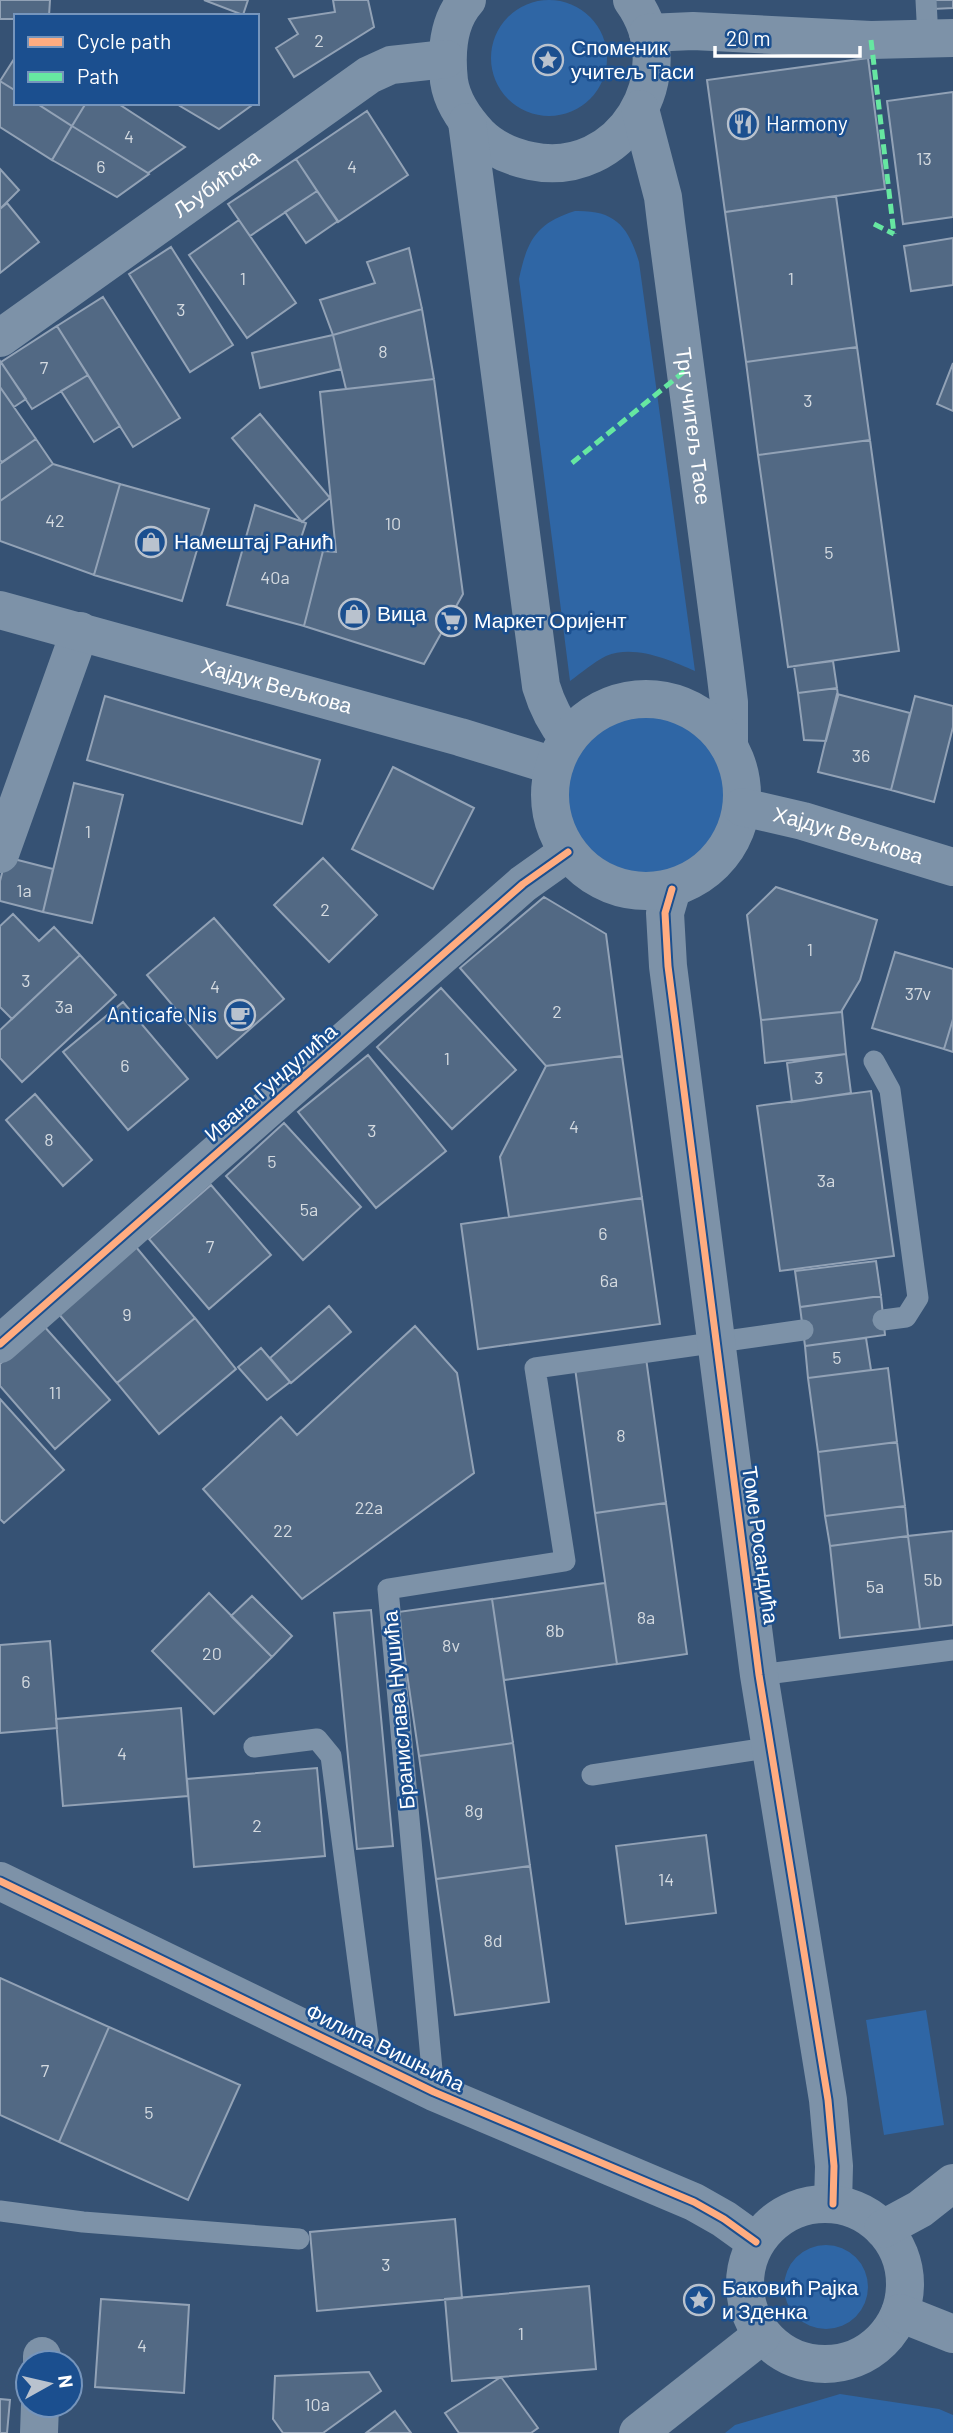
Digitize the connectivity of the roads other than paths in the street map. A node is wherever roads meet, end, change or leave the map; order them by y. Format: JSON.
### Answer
{"nodes":[{"id":1,"x":467,"y":0,"type":"edge"},
{"id":2,"x":926,"y":0,"type":"edge"},
{"id":3,"x":640,"y":17,"type":"edge"},
{"id":4,"x":941,"y":39,"type":"edge"},
{"id":5,"x":446,"y":59,"type":"junction"},
{"id":6,"x":640,"y":109,"type":"junction"},
{"id":7,"x":467,"y":122,"type":"junction"},
{"id":8,"x":0,"y":338,"type":"edge"},
{"id":9,"x":0,"y":610,"type":"edge"},
{"id":10,"x":80,"y":631,"type":"junction"},
{"id":11,"x":729,"y":746,"type":"junction"},
{"id":12,"x":561,"y":752,"type":"junction"},
{"id":13,"x":742,"y":807,"type":"junction"},
{"id":14,"x":568,"y":852,"type":"junction"},
{"id":15,"x":0,"y":854,"type":"edge"},
{"id":16,"x":953,"y":867,"type":"edge"},
{"id":17,"x":672,"y":889,"type":"junction"},
{"id":18,"x":874,"y":1061,"type":"dead end"},
{"id":19,"x":883,"y":1320,"type":"dead end"},
{"id":20,"x":803,"y":1331,"type":"dead end"},
{"id":21,"x":715,"y":1342,"type":"junction"},
{"id":22,"x":0,"y":1344,"type":"edge"},
{"id":23,"x":953,"y":1650,"type":"edge"},
{"id":24,"x":759,"y":1675,"type":"junction"},
{"id":25,"x":254,"y":1747,"type":"dead end"},
{"id":26,"x":773,"y":1747,"type":"junction"},
{"id":27,"x":593,"y":1774,"type":"dead end"},
{"id":28,"x":0,"y":1881,"type":"edge"},
{"id":29,"x":371,"y":2060,"type":"junction"},
{"id":30,"x":434,"y":2092,"type":"junction"},
{"id":31,"x":953,"y":2183,"type":"edge"},
{"id":32,"x":833,"y":2204,"type":"junction"},
{"id":33,"x":0,"y":2211,"type":"edge"},
{"id":34,"x":883,"y":2229,"type":"junction"},
{"id":35,"x":299,"y":2239,"type":"dead end"},
{"id":36,"x":756,"y":2242,"type":"junction"},
{"id":37,"x":900,"y":2314,"type":"junction"},
{"id":38,"x":953,"y":2334,"type":"edge"},
{"id":39,"x":762,"y":2335,"type":"junction"},
{"id":40,"x":638,"y":2433,"type":"edge"}],
"edges":[{"from":1,"to":5,"type":"street"},
{"from":2,"to":4,"type":"lane"},
{"from":3,"to":4,"type":"street"},
{"from":3,"to":6,"type":"street"},
{"from":5,"to":7,"type":"street"},
{"from":5,"to":8,"type":"street","name":"Љубићска"},
{"from":6,"to":7,"type":"street"},
{"from":6,"to":11,"type":"street","name":"Трг учитељ Тасе"},
{"from":7,"to":12,"type":"street"},
{"from":9,"to":10,"type":"street","name":"Хајдук Вељкова"},
{"from":10,"to":12,"type":"street","name":"Хајдук Вељкова"},
{"from":10,"to":15,"type":"street"},
{"from":11,"to":12,"type":"street"},
{"from":11,"to":13,"type":"street"},
{"from":12,"to":14,"type":"street"},
{"from":13,"to":16,"type":"street","name":"Хајдук Вељкова"},
{"from":13,"to":17,"type":"street"},
{"from":14,"to":17,"type":"street"},
{"from":14,"to":22,"type":"street","name":"Ивана Гундулића"},
{"from":17,"to":21,"type":"street","name":"Томе Росандића"},
{"from":18,"to":19,"type":"lane"},
{"from":20,"to":21,"type":"lane"},
{"from":21,"to":24,"type":"street","name":"Томе Росандића"},
{"from":21,"to":30,"type":"lane","name":"Бранислава Нушића"},
{"from":23,"to":24,"type":"lane"},
{"from":24,"to":26,"type":"street","name":"Томе Росандића"},
{"from":25,"to":29,"type":"lane"},
{"from":26,"to":27,"type":"lane"},
{"from":26,"to":32,"type":"street","name":"Томе Росандића"},
{"from":28,"to":29,"type":"street","name":"Филипа Вишњића"},
{"from":29,"to":30,"type":"street","name":"Филипа Вишњића"},
{"from":30,"to":36,"type":"street","name":"Филипа Вишњића"},
{"from":31,"to":34,"type":"street"},
{"from":32,"to":34,"type":"street"},
{"from":32,"to":36,"type":"street"},
{"from":33,"to":35,"type":"lane"},
{"from":34,"to":37,"type":"street"},
{"from":36,"to":39,"type":"street"},
{"from":37,"to":38,"type":"street"},
{"from":37,"to":39,"type":"street"},
{"from":39,"to":40,"type":"street"}]}
